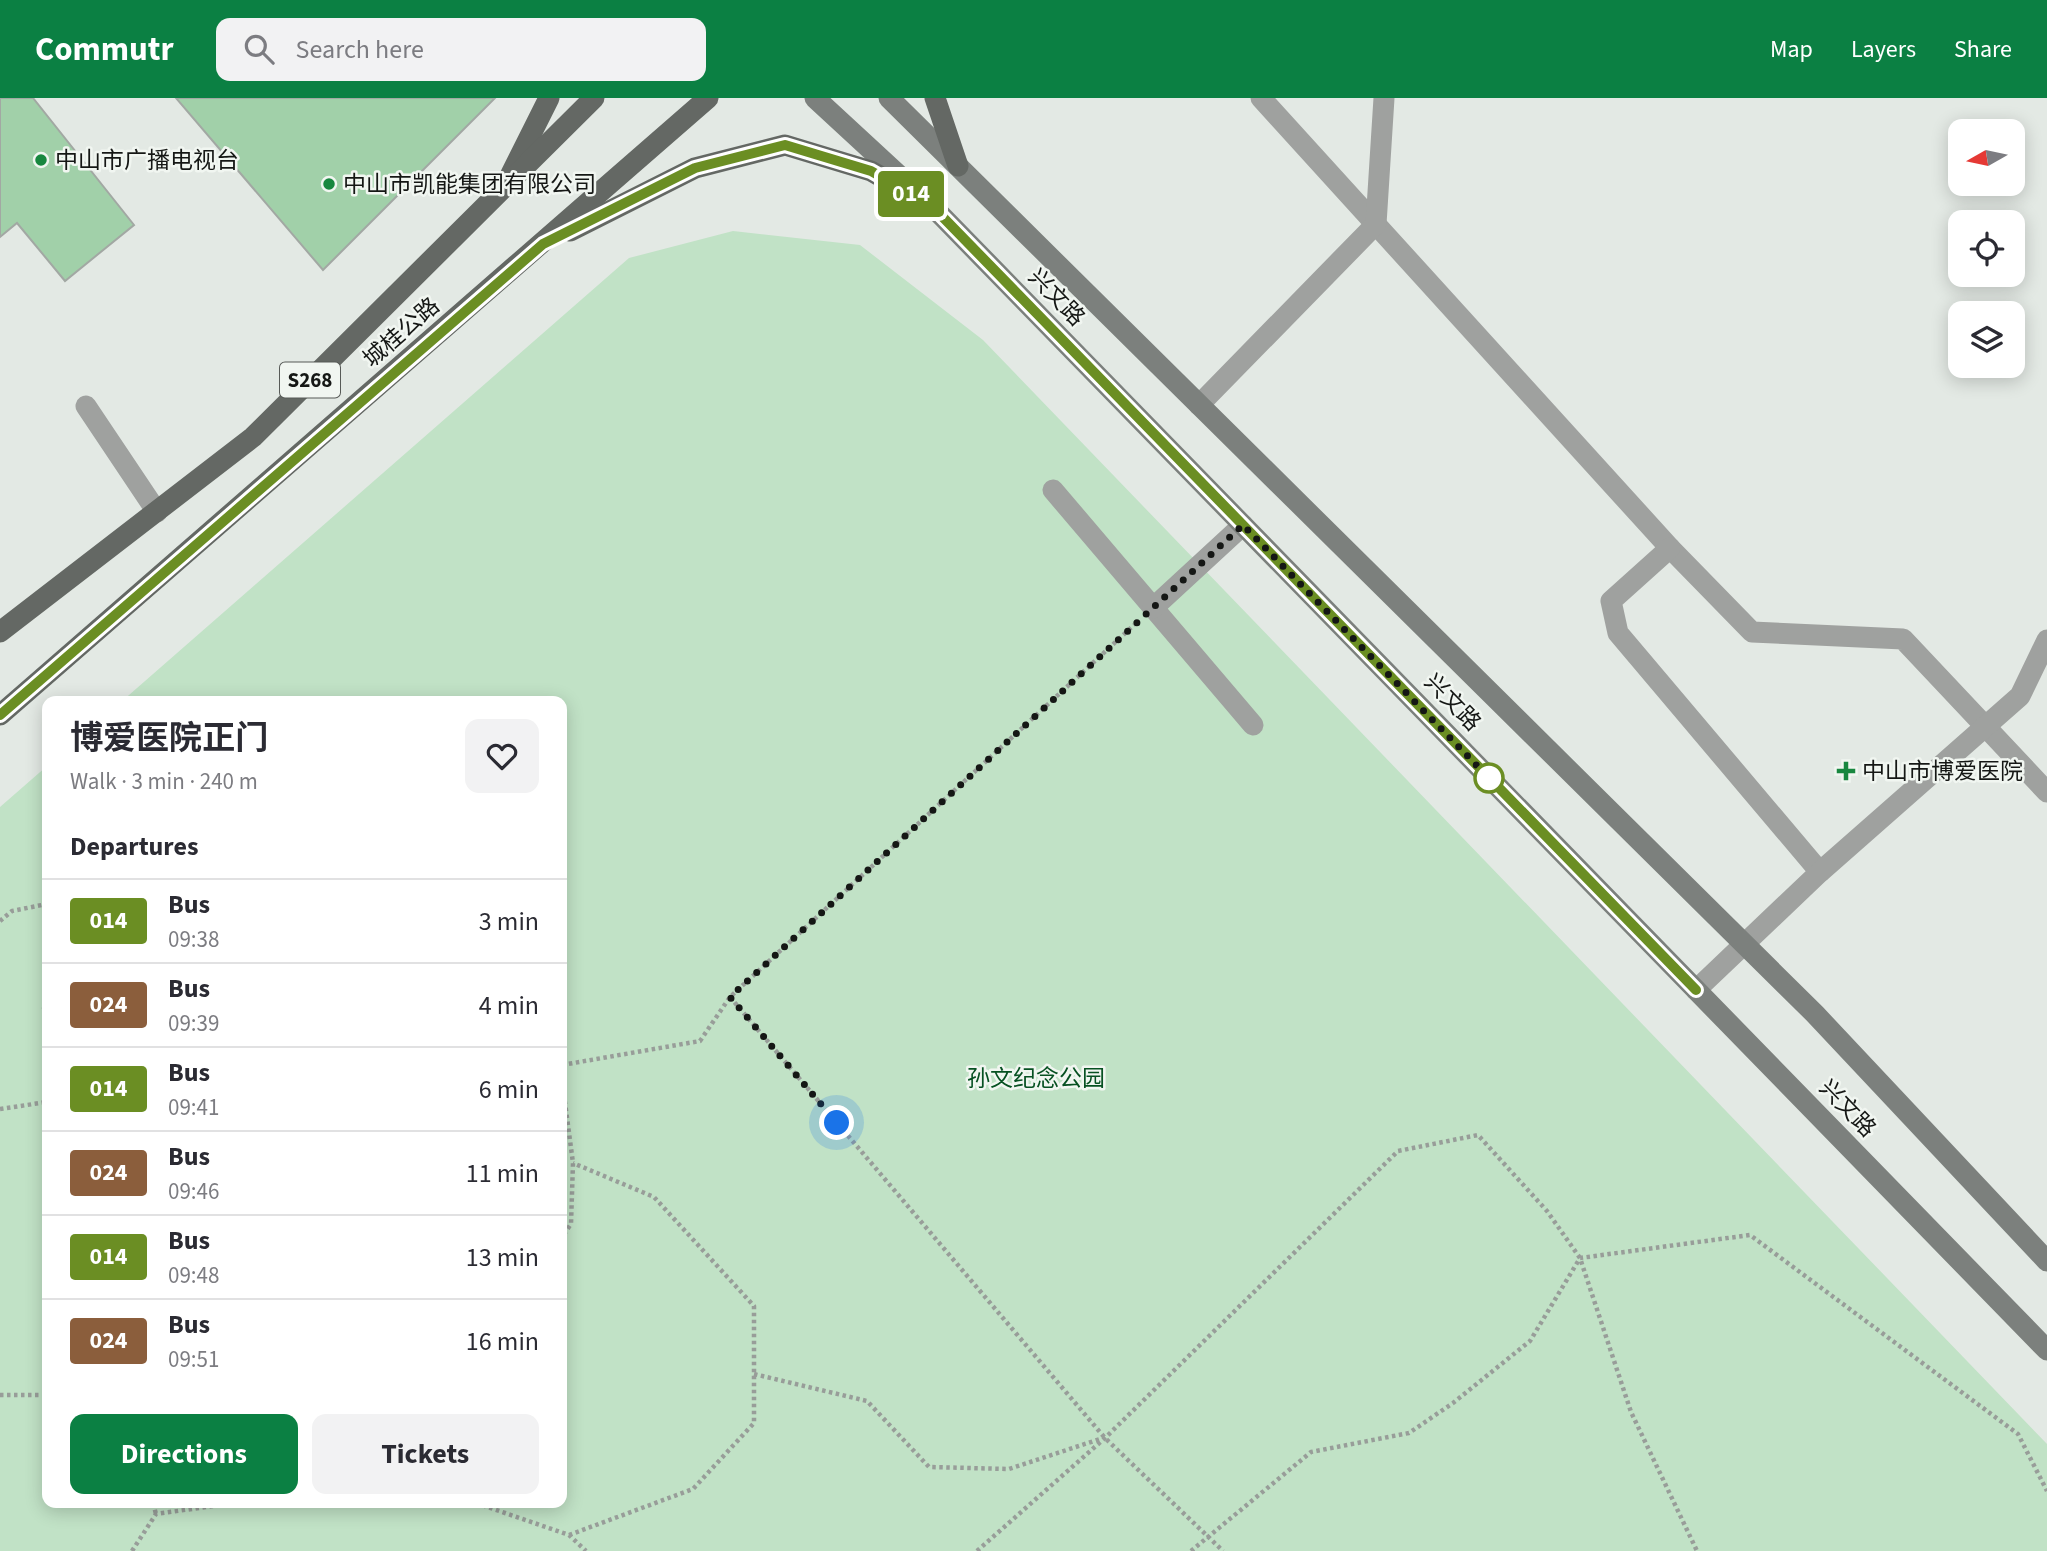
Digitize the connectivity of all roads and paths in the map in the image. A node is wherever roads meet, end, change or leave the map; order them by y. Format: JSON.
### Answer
{"nodes":[{"id":1,"x":549,"y":98,"type":"edge"},
{"id":2,"x":594,"y":98,"type":"edge"},
{"id":3,"x":708,"y":98,"type":"edge"},
{"id":4,"x":815,"y":98,"type":"edge"},
{"id":5,"x":889,"y":98,"type":"edge"},
{"id":6,"x":935,"y":98,"type":"edge"},
{"id":7,"x":1261,"y":98,"type":"edge"},
{"id":8,"x":1384,"y":98,"type":"edge"},
{"id":9,"x":958,"y":166,"type":"junction"},
{"id":10,"x":503,"y":191,"type":"junction"},
{"id":11,"x":932,"y":206,"type":"junction"},
{"id":12,"x":1376,"y":224,"type":"junction"},
{"id":13,"x":543,"y":244,"type":"junction"},
{"id":14,"x":86,"y":405,"type":"dead end"},
{"id":15,"x":1199,"y":405,"type":"junction"},
{"id":16,"x":1053,"y":491,"type":"dead end"},
{"id":17,"x":157,"y":512,"type":"junction"},
{"id":18,"x":1243,"y":525,"type":"junction"},
{"id":19,"x":1670,"y":548,"type":"junction"},
{"id":20,"x":1153,"y":608,"type":"junction"},
{"id":21,"x":0,"y":632,"type":"edge"},
{"id":22,"x":2047,"y":640,"type":"edge"},
{"id":23,"x":0,"y":715,"type":"edge"},
{"id":24,"x":1253,"y":725,"type":"dead end"},
{"id":25,"x":1986,"y":726,"type":"junction"},
{"id":26,"x":2047,"y":792,"type":"edge"},
{"id":27,"x":1820,"y":872,"type":"junction"},
{"id":28,"x":42,"y":905,"type":"edge"},
{"id":29,"x":0,"y":921,"type":"edge"},
{"id":30,"x":1743,"y":945,"type":"junction"},
{"id":31,"x":1696,"y":990,"type":"junction"},
{"id":32,"x":730,"y":997,"type":"junction"},
{"id":33,"x":567,"y":1064,"type":"edge"},
{"id":34,"x":42,"y":1103,"type":"edge"},
{"id":35,"x":0,"y":1109,"type":"edge"},
{"id":36,"x":567,"y":1118,"type":"edge"},
{"id":37,"x":573,"y":1163,"type":"junction"},
{"id":38,"x":567,"y":1229,"type":"edge"},
{"id":39,"x":1580,"y":1258,"type":"junction"},
{"id":40,"x":2047,"y":1261,"type":"edge"},
{"id":41,"x":2047,"y":1349,"type":"edge"},
{"id":42,"x":754,"y":1374,"type":"junction"},
{"id":43,"x":0,"y":1395,"type":"edge"},
{"id":44,"x":42,"y":1395,"type":"edge"},
{"id":45,"x":1105,"y":1438,"type":"junction"},
{"id":46,"x":2047,"y":1491,"type":"edge"},
{"id":47,"x":154,"y":1508,"type":"edge"},
{"id":48,"x":199,"y":1508,"type":"edge"},
{"id":49,"x":491,"y":1508,"type":"edge"},
{"id":50,"x":156,"y":1514,"type":"junction"},
{"id":51,"x":569,"y":1535,"type":"junction"},
{"id":52,"x":1208,"y":1536,"type":"junction"},
{"id":53,"x":132,"y":1551,"type":"edge"},
{"id":54,"x":586,"y":1551,"type":"edge"},
{"id":55,"x":977,"y":1551,"type":"edge"},
{"id":56,"x":1191,"y":1551,"type":"edge"},
{"id":57,"x":1223,"y":1551,"type":"edge"},
{"id":58,"x":1697,"y":1551,"type":"edge"}],
"edges":[{"from":1,"to":10,"type":"main road"},
{"from":2,"to":10,"type":"main road","name":"城桂公路","number":"S268"},
{"from":3,"to":13,"type":"main road","name":"城桂公路","number":"S268"},
{"from":4,"to":11,"type":"main road","name":"兴文路"},
{"from":5,"to":9,"type":"main road","name":"兴文路"},
{"from":6,"to":9,"type":"main road"},
{"from":7,"to":12,"type":"street"},
{"from":8,"to":12,"type":"street"},
{"from":9,"to":15,"type":"main road","name":"兴文路"},
{"from":10,"to":17,"type":"main road","name":"城桂公路","number":"S268"},
{"from":11,"to":13,"type":"main road"},
{"from":11,"to":18,"type":"main road","name":"兴文路"},
{"from":12,"to":15,"type":"street"},
{"from":12,"to":19,"type":"street"},
{"from":13,"to":23,"type":"main road","name":"城桂公路","number":"S268"},
{"from":14,"to":17,"type":"street"},
{"from":15,"to":30,"type":"main road","name":"兴文路"},
{"from":16,"to":20,"type":"street"},
{"from":17,"to":21,"type":"main road","name":"城桂公路","number":"S268"},
{"from":18,"to":20,"type":"street"},
{"from":18,"to":31,"type":"main road","name":"兴文路"},
{"from":19,"to":25,"type":"street"},
{"from":19,"to":27,"type":"street"},
{"from":20,"to":24,"type":"street"},
{"from":20,"to":32,"type":"path"},
{"from":22,"to":25,"type":"street"},
{"from":25,"to":26,"type":"street"},
{"from":25,"to":27,"type":"street"},
{"from":27,"to":30,"type":"street"},
{"from":28,"to":29,"type":"path"},
{"from":30,"to":31,"type":"street"},
{"from":30,"to":40,"type":"main road","name":"兴文路"},
{"from":31,"to":41,"type":"main road","name":"兴文路"},
{"from":32,"to":33,"type":"path"},
{"from":32,"to":45,"type":"path"},
{"from":34,"to":35,"type":"path"},
{"from":36,"to":37,"type":"path"},
{"from":37,"to":38,"type":"path"},
{"from":37,"to":42,"type":"path"},
{"from":39,"to":45,"type":"path"},
{"from":39,"to":46,"type":"path"},
{"from":39,"to":52,"type":"path"},
{"from":39,"to":58,"type":"path"},
{"from":42,"to":45,"type":"path"},
{"from":42,"to":51,"type":"path"},
{"from":43,"to":44,"type":"path"},
{"from":45,"to":52,"type":"path"},
{"from":45,"to":55,"type":"path"},
{"from":47,"to":50,"type":"path"},
{"from":48,"to":50,"type":"path"},
{"from":49,"to":51,"type":"path"},
{"from":50,"to":53,"type":"path"},
{"from":51,"to":54,"type":"path"},
{"from":52,"to":56,"type":"path"},
{"from":52,"to":57,"type":"path"}]}
